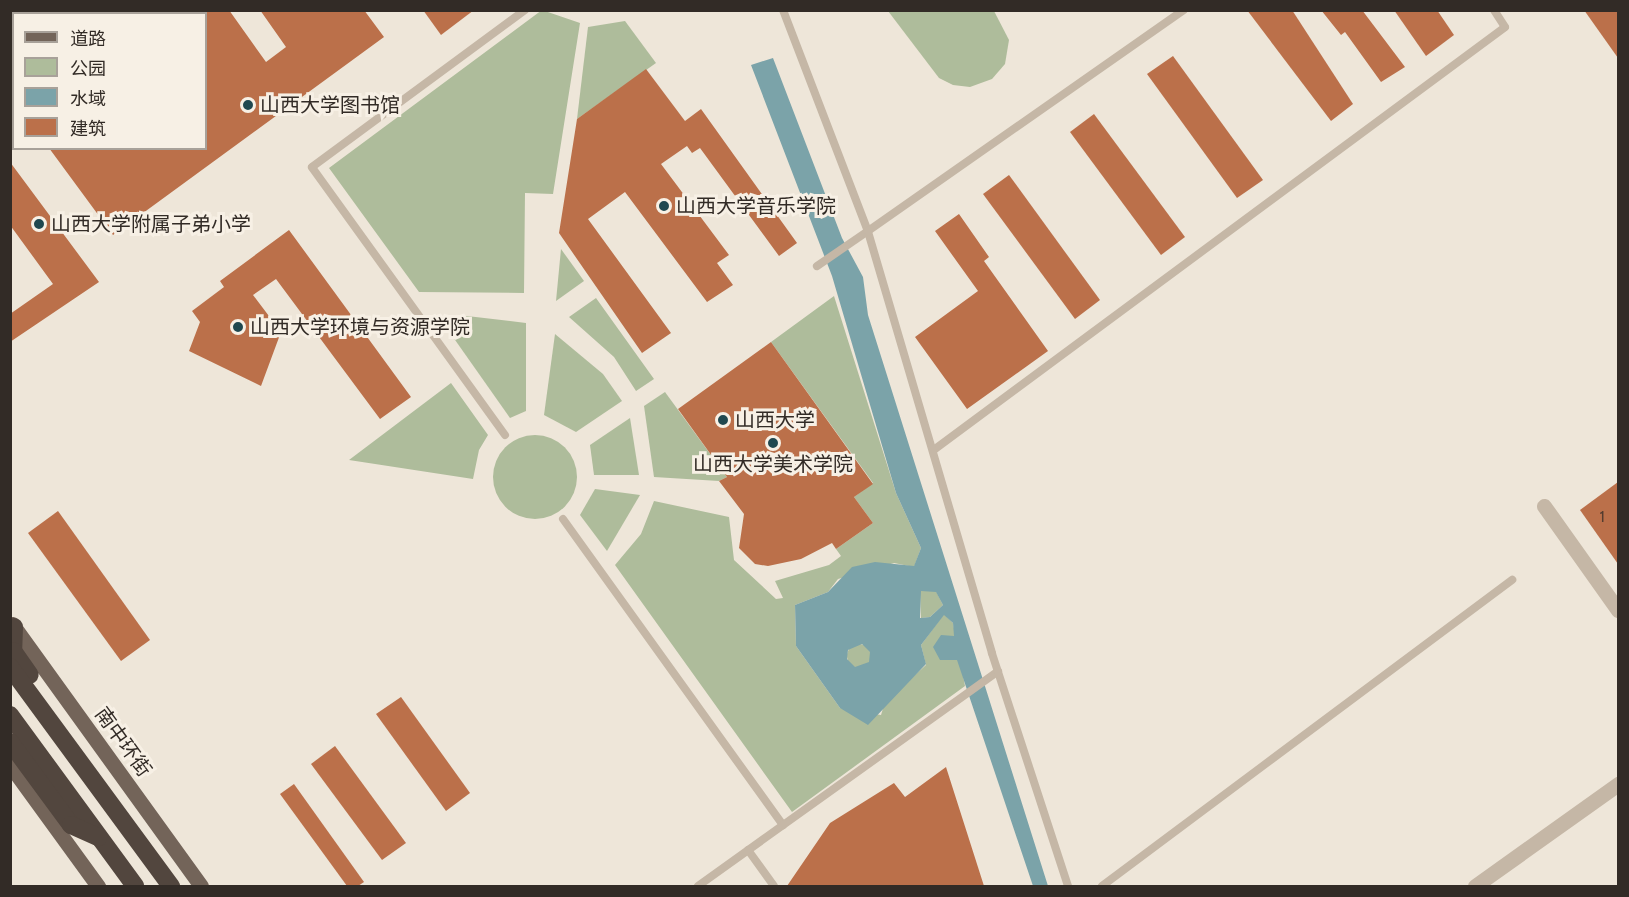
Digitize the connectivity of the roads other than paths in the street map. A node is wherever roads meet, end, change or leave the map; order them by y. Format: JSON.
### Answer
{"nodes":[{"id":1,"x":525,"y":10,"type":"edge"},
{"id":2,"x":783,"y":10,"type":"edge"},
{"id":3,"x":1184,"y":10,"type":"edge"},
{"id":4,"x":1494,"y":10,"type":"edge"},
{"id":5,"x":868,"y":231,"type":"junction"},
{"id":6,"x":817,"y":266,"type":"dead end"},
{"id":7,"x":505,"y":435,"type":"dead end"},
{"id":8,"x":935,"y":449,"type":"junction"},
{"id":9,"x":1544,"y":506,"type":"dead end"},
{"id":10,"x":563,"y":519,"type":"dead end"},
{"id":11,"x":1512,"y":580,"type":"dead end"},
{"id":12,"x":1618,"y":610,"type":"edge"},
{"id":13,"x":12,"y":624,"type":"edge"},
{"id":14,"x":10,"y":667,"type":"edge"},
{"id":15,"x":998,"y":671,"type":"junction"},
{"id":16,"x":10,"y":715,"type":"edge"},
{"id":17,"x":10,"y":742,"type":"edge"},
{"id":18,"x":10,"y":765,"type":"edge"},
{"id":19,"x":1618,"y":784,"type":"edge"},
{"id":20,"x":783,"y":825,"type":"junction"},
{"id":21,"x":100,"y":837,"type":"junction"},
{"id":22,"x":135,"y":838,"type":"junction"},
{"id":23,"x":748,"y":850,"type":"junction"},
{"id":24,"x":98,"y":886,"type":"edge"},
{"id":25,"x":135,"y":886,"type":"edge"},
{"id":26,"x":171,"y":886,"type":"edge"},
{"id":27,"x":201,"y":886,"type":"edge"},
{"id":28,"x":698,"y":886,"type":"edge"},
{"id":29,"x":774,"y":886,"type":"edge"},
{"id":30,"x":1068,"y":886,"type":"edge"},
{"id":31,"x":1102,"y":886,"type":"edge"},
{"id":32,"x":1475,"y":886,"type":"edge"}],
"edges":[{"from":1,"to":7,"type":"lane"},
{"from":2,"to":5,"type":"lane"},
{"from":3,"to":5,"type":"lane"},
{"from":4,"to":8,"type":"lane"},
{"from":5,"to":6,"type":"lane"},
{"from":5,"to":8,"type":"lane"},
{"from":8,"to":15,"type":"lane"},
{"from":9,"to":12,"type":"street"},
{"from":10,"to":20,"type":"lane"},
{"from":11,"to":31,"type":"lane"},
{"from":13,"to":22,"type":"highway"},
{"from":13,"to":27,"type":"main road","name":"南中环街"},
{"from":14,"to":22,"type":"highway"},
{"from":15,"to":20,"type":"lane"},
{"from":15,"to":30,"type":"lane"},
{"from":16,"to":21,"type":"highway"},
{"from":17,"to":21,"type":"highway"},
{"from":18,"to":24,"type":"main road"},
{"from":19,"to":32,"type":"street"},
{"from":20,"to":23,"type":"lane"},
{"from":21,"to":25,"type":"highway"},
{"from":22,"to":26,"type":"highway"},
{"from":23,"to":28,"type":"lane"},
{"from":23,"to":29,"type":"lane"}]}
